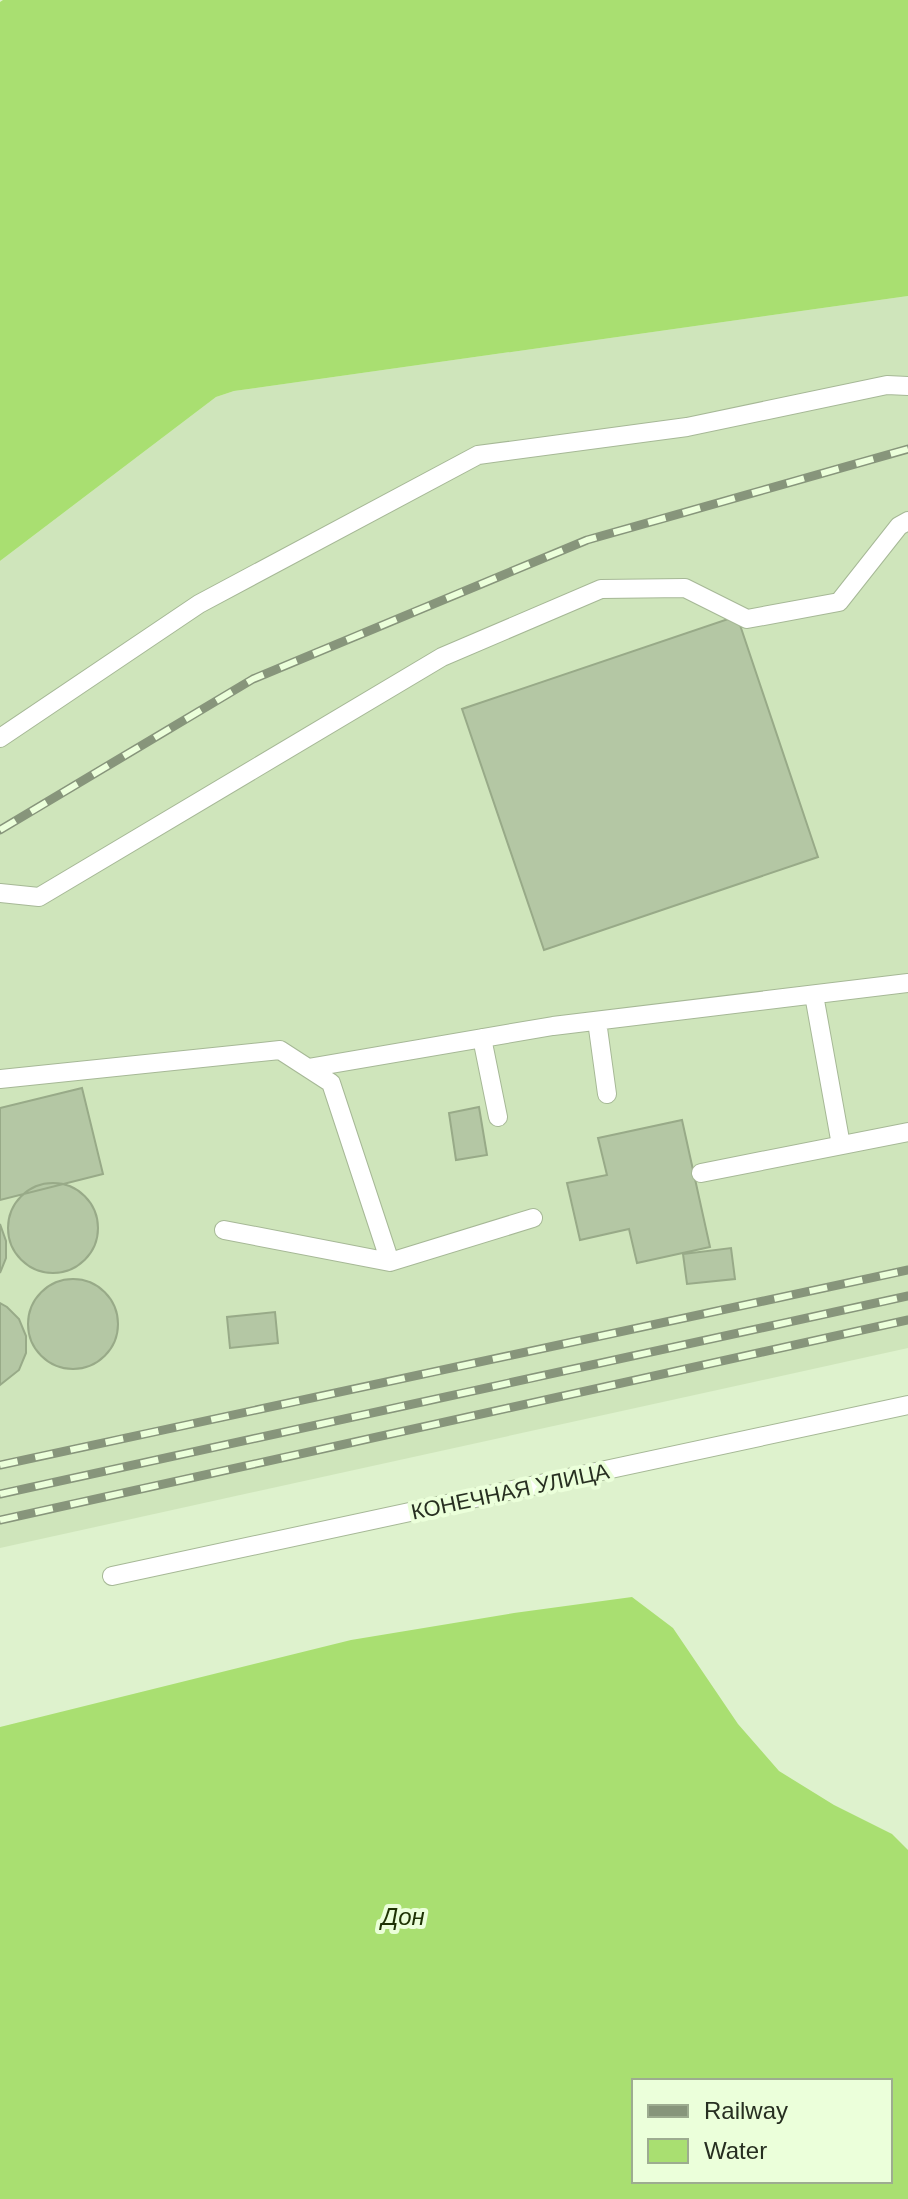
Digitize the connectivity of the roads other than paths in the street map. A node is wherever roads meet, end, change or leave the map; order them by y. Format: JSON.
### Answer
{"nodes":[{"id":1,"x":908,"y":386,"type":"edge"},
{"id":2,"x":908,"y":521,"type":"edge"},
{"id":3,"x":0,"y":738,"type":"edge"},
{"id":4,"x":0,"y":893,"type":"edge"},
{"id":5,"x":908,"y":983,"type":"edge"},
{"id":6,"x":814,"y":995,"type":"junction"},
{"id":7,"x":597,"y":1021,"type":"junction"},
{"id":8,"x":482,"y":1038,"type":"junction"},
{"id":9,"x":308,"y":1068,"type":"junction"},
{"id":10,"x":0,"y":1079,"type":"edge"},
{"id":11,"x":607,"y":1094,"type":"dead end"},
{"id":12,"x":498,"y":1117,"type":"dead end"},
{"id":13,"x":908,"y":1132,"type":"edge"},
{"id":14,"x":841,"y":1145,"type":"junction"},
{"id":15,"x":701,"y":1173,"type":"dead end"},
{"id":16,"x":533,"y":1218,"type":"dead end"},
{"id":17,"x":224,"y":1230,"type":"dead end"},
{"id":18,"x":390,"y":1262,"type":"junction"},
{"id":19,"x":908,"y":1405,"type":"edge"},
{"id":20,"x":112,"y":1576,"type":"dead end"}],
"edges":[{"from":1,"to":3,"type":"lane"},
{"from":2,"to":4,"type":"lane"},
{"from":5,"to":6,"type":"lane"},
{"from":6,"to":7,"type":"lane"},
{"from":6,"to":14,"type":"lane"},
{"from":7,"to":8,"type":"lane"},
{"from":7,"to":11,"type":"lane"},
{"from":8,"to":9,"type":"lane"},
{"from":8,"to":12,"type":"lane"},
{"from":9,"to":10,"type":"lane"},
{"from":9,"to":18,"type":"lane"},
{"from":13,"to":14,"type":"lane"},
{"from":14,"to":15,"type":"lane"},
{"from":16,"to":18,"type":"lane"},
{"from":17,"to":18,"type":"lane"},
{"from":19,"to":20,"type":"lane","name":"КОНЕЧНАЯ УЛИЦА"}]}
